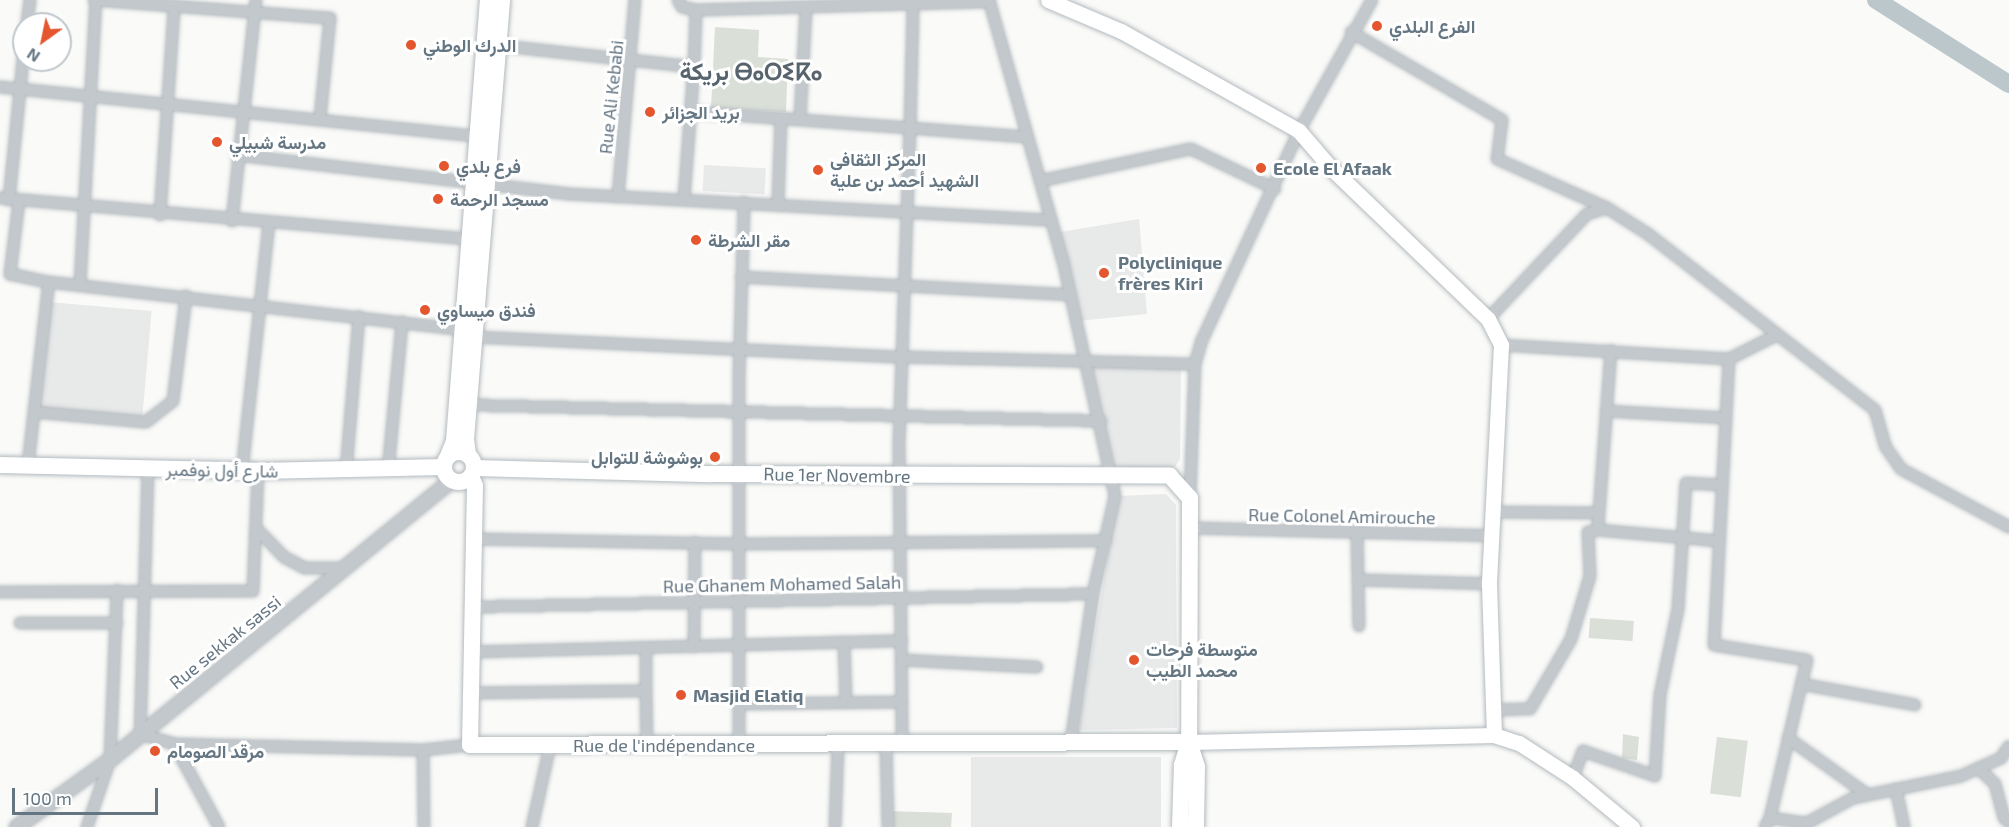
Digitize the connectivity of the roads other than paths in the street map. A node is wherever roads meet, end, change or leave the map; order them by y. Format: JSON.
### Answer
{"nodes":[{"id":1,"x":95,"y":0,"type":"edge"},
{"id":2,"x":256,"y":0,"type":"edge"},
{"id":3,"x":488,"y":0,"type":"edge"},
{"id":4,"x":502,"y":0,"type":"edge"},
{"id":5,"x":635,"y":0,"type":"edge"},
{"id":6,"x":678,"y":0,"type":"edge"},
{"id":7,"x":1048,"y":0,"type":"edge"},
{"id":8,"x":1372,"y":0,"type":"edge"},
{"id":9,"x":989,"y":1,"type":"edge"},
{"id":10,"x":755,"y":5,"type":"edge"},
{"id":11,"x":174,"y":7,"type":"junction"},
{"id":12,"x":913,"y":7,"type":"junction"},
{"id":13,"x":806,"y":8,"type":"junction"},
{"id":14,"x":696,"y":10,"type":"junction"},
{"id":15,"x":252,"y":13,"type":"junction"},
{"id":16,"x":1351,"y":32,"type":"junction"},
{"id":17,"x":491,"y":45,"type":"junction"},
{"id":18,"x":632,"y":59,"type":"junction"},
{"id":19,"x":694,"y":67,"type":"junction"},
{"id":20,"x":21,"y":72,"type":"edge"},
{"id":21,"x":0,"y":87,"type":"edge"},
{"id":22,"x":19,"y":90,"type":"junction"},
{"id":23,"x":92,"y":98,"type":"junction"},
{"id":24,"x":169,"y":106,"type":"junction"},
{"id":25,"x":242,"y":112,"type":"junction"},
{"id":26,"x":692,"y":112,"type":"junction"},
{"id":27,"x":781,"y":118,"type":"junction"},
{"id":28,"x":320,"y":119,"type":"junction"},
{"id":29,"x":800,"y":119,"type":"junction"},
{"id":30,"x":910,"y":128,"type":"junction"},
{"id":31,"x":1299,"y":131,"type":"junction"},
{"id":32,"x":477,"y":136,"type":"junction"},
{"id":33,"x":1027,"y":137,"type":"junction"},
{"id":34,"x":237,"y":156,"type":"junction"},
{"id":35,"x":1040,"y":181,"type":"junction"},
{"id":36,"x":481,"y":182,"type":"junction"},
{"id":37,"x":1275,"y":189,"type":"junction"},
{"id":38,"x":618,"y":197,"type":"junction"},
{"id":39,"x":684,"y":199,"type":"junction"},
{"id":40,"x":9,"y":200,"type":"edge"},
{"id":41,"x":744,"y":202,"type":"junction"},
{"id":42,"x":778,"y":204,"type":"junction"},
{"id":43,"x":1607,"y":208,"type":"junction"},
{"id":44,"x":87,"y":209,"type":"junction"},
{"id":45,"x":905,"y":209,"type":"junction"},
{"id":46,"x":160,"y":215,"type":"junction"},
{"id":47,"x":1050,"y":220,"type":"junction"},
{"id":48,"x":232,"y":221,"type":"junction"},
{"id":49,"x":269,"y":224,"type":"junction"},
{"id":50,"x":469,"y":239,"type":"junction"},
{"id":51,"x":741,"y":277,"type":"junction"},
{"id":52,"x":49,"y":282,"type":"junction"},
{"id":53,"x":80,"y":284,"type":"junction"},
{"id":54,"x":903,"y":284,"type":"junction"},
{"id":55,"x":1069,"y":295,"type":"junction"},
{"id":56,"x":186,"y":296,"type":"junction"},
{"id":57,"x":259,"y":304,"type":"junction"},
{"id":58,"x":359,"y":317,"type":"junction"},
{"id":59,"x":1488,"y":319,"type":"junction"},
{"id":60,"x":402,"y":322,"type":"junction"},
{"id":61,"x":468,"y":334,"type":"junction"},
{"id":62,"x":1777,"y":335,"type":"junction"},
{"id":63,"x":1502,"y":345,"type":"junction"},
{"id":64,"x":739,"y":347,"type":"junction"},
{"id":65,"x":1611,"y":350,"type":"junction"},
{"id":66,"x":903,"y":357,"type":"junction"},
{"id":67,"x":1729,"y":359,"type":"junction"},
{"id":68,"x":1085,"y":360,"type":"junction"},
{"id":69,"x":1195,"y":364,"type":"junction"},
{"id":70,"x":469,"y":405,"type":"junction"},
{"id":71,"x":1606,"y":411,"type":"junction"},
{"id":72,"x":34,"y":412,"type":"junction"},
{"id":73,"x":740,"y":412,"type":"junction"},
{"id":74,"x":901,"y":416,"type":"junction"},
{"id":75,"x":1726,"y":418,"type":"junction"},
{"id":76,"x":1101,"y":421,"type":"junction"},
{"id":77,"x":0,"y":465,"type":"edge"},
{"id":78,"x":28,"y":465,"type":"junction"},
{"id":79,"x":471,"y":466,"type":"junction"},
{"id":80,"x":448,"y":468,"type":"junction"},
{"id":81,"x":148,"y":469,"type":"junction"},
{"id":82,"x":250,"y":471,"type":"junction"},
{"id":83,"x":346,"y":471,"type":"junction"},
{"id":84,"x":388,"y":471,"type":"junction"},
{"id":85,"x":738,"y":474,"type":"junction"},
{"id":86,"x":902,"y":474,"type":"junction"},
{"id":87,"x":1113,"y":478,"type":"junction"},
{"id":88,"x":1722,"y":485,"type":"junction"},
{"id":89,"x":1190,"y":498,"type":"junction"},
{"id":90,"x":1492,"y":512,"type":"junction"},
{"id":91,"x":1599,"y":513,"type":"junction"},
{"id":92,"x":2009,"y":527,"type":"edge"},
{"id":93,"x":256,"y":528,"type":"junction"},
{"id":94,"x":1192,"y":528,"type":"junction"},
{"id":95,"x":1598,"y":531,"type":"junction"},
{"id":96,"x":1358,"y":532,"type":"junction"},
{"id":97,"x":1492,"y":536,"type":"junction"},
{"id":98,"x":1683,"y":537,"type":"junction"},
{"id":99,"x":474,"y":538,"type":"junction"},
{"id":100,"x":1106,"y":541,"type":"junction"},
{"id":101,"x":1719,"y":541,"type":"junction"},
{"id":102,"x":695,"y":542,"type":"junction"},
{"id":103,"x":739,"y":544,"type":"junction"},
{"id":104,"x":902,"y":544,"type":"junction"},
{"id":105,"x":344,"y":568,"type":"junction"},
{"id":106,"x":1358,"y":580,"type":"junction"},
{"id":107,"x":1489,"y":584,"type":"junction"},
{"id":108,"x":117,"y":590,"type":"junction"},
{"id":109,"x":144,"y":590,"type":"junction"},
{"id":110,"x":0,"y":592,"type":"edge"},
{"id":111,"x":1093,"y":594,"type":"junction"},
{"id":112,"x":902,"y":598,"type":"junction"},
{"id":113,"x":737,"y":599,"type":"junction"},
{"id":114,"x":696,"y":603,"type":"junction"},
{"id":115,"x":472,"y":607,"type":"junction"},
{"id":116,"x":20,"y":623,"type":"dead end"},
{"id":117,"x":117,"y":623,"type":"junction"},
{"id":118,"x":1359,"y":626,"type":"dead end"},
{"id":119,"x":902,"y":641,"type":"junction"},
{"id":120,"x":844,"y":642,"type":"junction"},
{"id":121,"x":738,"y":645,"type":"junction"},
{"id":122,"x":694,"y":647,"type":"junction"},
{"id":123,"x":646,"y":650,"type":"junction"},
{"id":124,"x":472,"y":652,"type":"junction"},
{"id":125,"x":902,"y":660,"type":"junction"},
{"id":126,"x":1037,"y":667,"type":"dead end"},
{"id":127,"x":1801,"y":684,"type":"junction"},
{"id":128,"x":646,"y":692,"type":"junction"},
{"id":129,"x":471,"y":693,"type":"junction"},
{"id":130,"x":846,"y":702,"type":"junction"},
{"id":131,"x":902,"y":702,"type":"junction"},
{"id":132,"x":740,"y":704,"type":"junction"},
{"id":133,"x":1915,"y":705,"type":"dead end"},
{"id":134,"x":1495,"y":710,"type":"junction"},
{"id":135,"x":140,"y":734,"type":"junction"},
{"id":136,"x":1494,"y":735,"type":"junction"},
{"id":137,"x":1788,"y":738,"type":"junction"},
{"id":138,"x":1071,"y":742,"type":"junction"},
{"id":139,"x":1189,"y":742,"type":"junction"},
{"id":140,"x":894,"y":743,"type":"junction"},
{"id":141,"x":174,"y":744,"type":"junction"},
{"id":142,"x":838,"y":744,"type":"junction"},
{"id":143,"x":470,"y":745,"type":"junction"},
{"id":144,"x":739,"y":745,"type":"junction"},
{"id":145,"x":550,"y":746,"type":"junction"},
{"id":146,"x":647,"y":746,"type":"junction"},
{"id":147,"x":2009,"y":746,"type":"edge"},
{"id":148,"x":423,"y":750,"type":"junction"},
{"id":149,"x":110,"y":760,"type":"junction"},
{"id":150,"x":1978,"y":768,"type":"junction"},
{"id":151,"x":1573,"y":777,"type":"junction"},
{"id":152,"x":1896,"y":789,"type":"junction"},
{"id":153,"x":1868,"y":795,"type":"junction"},
{"id":154,"x":2005,"y":804,"type":"edge"},
{"id":155,"x":2009,"y":822,"type":"edge"},
{"id":156,"x":1767,"y":823,"type":"edge"},
{"id":157,"x":17,"y":827,"type":"edge"},
{"id":158,"x":87,"y":827,"type":"edge"},
{"id":159,"x":219,"y":827,"type":"edge"},
{"id":160,"x":424,"y":827,"type":"edge"},
{"id":161,"x":532,"y":827,"type":"edge"},
{"id":162,"x":835,"y":827,"type":"edge"},
{"id":163,"x":888,"y":827,"type":"edge"},
{"id":164,"x":1180,"y":827,"type":"edge"},
{"id":165,"x":1196,"y":827,"type":"edge"},
{"id":166,"x":1632,"y":827,"type":"edge"},
{"id":167,"x":1904,"y":827,"type":"edge"}],
"edges":[{"from":1,"to":11,"type":"street"},
{"from":1,"to":23,"type":"street"},
{"from":2,"to":15,"type":"street"},
{"from":3,"to":17,"type":"main road"},
{"from":4,"to":17,"type":"main road"},
{"from":5,"to":18,"type":"street","name":"Rue Ali Kebabi"},
{"from":6,"to":14,"type":"street"},
{"from":7,"to":31,"type":"main road"},
{"from":8,"to":16,"type":"street"},
{"from":9,"to":12,"type":"street"},
{"from":9,"to":33,"type":"street"},
{"from":10,"to":13,"type":"street"},
{"from":10,"to":14,"type":"street"},
{"from":11,"to":15,"type":"street"},
{"from":11,"to":24,"type":"street"},
{"from":12,"to":13,"type":"street"},
{"from":12,"to":30,"type":"street"},
{"from":13,"to":29,"type":"street"},
{"from":14,"to":19,"type":"street"},
{"from":15,"to":25,"type":"street"},
{"from":15,"to":28,"type":"street"},
{"from":16,"to":31,"type":"street"},
{"from":16,"to":43,"type":"street"},
{"from":17,"to":18,"type":"street"},
{"from":17,"to":32,"type":"main road"},
{"from":17,"to":36,"type":"main road"},
{"from":18,"to":19,"type":"street"},
{"from":18,"to":38,"type":"street","name":"Rue Ali Kebabi"},
{"from":19,"to":26,"type":"street"},
{"from":20,"to":22,"type":"street"},
{"from":21,"to":22,"type":"street"},
{"from":22,"to":23,"type":"street"},
{"from":22,"to":40,"type":"street"},
{"from":23,"to":24,"type":"street"},
{"from":23,"to":44,"type":"street"},
{"from":24,"to":25,"type":"street"},
{"from":24,"to":46,"type":"street"},
{"from":25,"to":28,"type":"street"},
{"from":25,"to":34,"type":"street"},
{"from":26,"to":27,"type":"street"},
{"from":26,"to":39,"type":"street"},
{"from":27,"to":29,"type":"street"},
{"from":27,"to":42,"type":"street"},
{"from":28,"to":32,"type":"street"},
{"from":29,"to":30,"type":"street"},
{"from":30,"to":33,"type":"street"},
{"from":30,"to":45,"type":"street"},
{"from":31,"to":37,"type":"street"},
{"from":31,"to":59,"type":"main road"},
{"from":32,"to":36,"type":"main road"},
{"from":33,"to":35,"type":"street"},
{"from":34,"to":36,"type":"street"},
{"from":34,"to":48,"type":"street"},
{"from":35,"to":37,"type":"street"},
{"from":35,"to":47,"type":"street"},
{"from":36,"to":38,"type":"street"},
{"from":36,"to":50,"type":"main road"},
{"from":36,"to":61,"type":"main road"},
{"from":37,"to":69,"type":"street"},
{"from":38,"to":39,"type":"street"},
{"from":39,"to":41,"type":"street"},
{"from":40,"to":44,"type":"street"},
{"from":40,"to":52,"type":"street"},
{"from":41,"to":42,"type":"street"},
{"from":41,"to":51,"type":"street"},
{"from":42,"to":45,"type":"street"},
{"from":43,"to":59,"type":"street"},
{"from":43,"to":62,"type":"street"},
{"from":44,"to":46,"type":"street"},
{"from":44,"to":53,"type":"street"},
{"from":45,"to":47,"type":"street"},
{"from":45,"to":54,"type":"street"},
{"from":46,"to":48,"type":"street"},
{"from":47,"to":55,"type":"street"},
{"from":48,"to":49,"type":"street"},
{"from":49,"to":50,"type":"street"},
{"from":49,"to":57,"type":"street"},
{"from":50,"to":61,"type":"main road"},
{"from":51,"to":54,"type":"street"},
{"from":51,"to":64,"type":"street"},
{"from":52,"to":53,"type":"street"},
{"from":52,"to":72,"type":"street"},
{"from":53,"to":56,"type":"street"},
{"from":54,"to":55,"type":"street"},
{"from":54,"to":66,"type":"street"},
{"from":55,"to":68,"type":"street"},
{"from":56,"to":57,"type":"street"},
{"from":56,"to":72,"type":"street"},
{"from":57,"to":58,"type":"street"},
{"from":57,"to":82,"type":"street"},
{"from":58,"to":60,"type":"street"},
{"from":58,"to":83,"type":"street"},
{"from":59,"to":63,"type":"main road"},
{"from":60,"to":61,"type":"street"},
{"from":60,"to":84,"type":"street"},
{"from":61,"to":64,"type":"street"},
{"from":61,"to":70,"type":"main road"},
{"from":61,"to":80,"type":"main road"},
{"from":62,"to":67,"type":"street"},
{"from":62,"to":92,"type":"street"},
{"from":63,"to":65,"type":"street"},
{"from":63,"to":90,"type":"main road"},
{"from":64,"to":66,"type":"street"},
{"from":64,"to":73,"type":"street"},
{"from":65,"to":67,"type":"street"},
{"from":65,"to":71,"type":"street"},
{"from":66,"to":68,"type":"street"},
{"from":66,"to":74,"type":"street"},
{"from":67,"to":75,"type":"street"},
{"from":68,"to":69,"type":"street"},
{"from":68,"to":76,"type":"street"},
{"from":69,"to":89,"type":"street"},
{"from":70,"to":73,"type":"street"},
{"from":70,"to":79,"type":"main road"},
{"from":71,"to":75,"type":"street"},
{"from":71,"to":91,"type":"street"},
{"from":72,"to":78,"type":"street"},
{"from":73,"to":74,"type":"street"},
{"from":73,"to":85,"type":"street"},
{"from":74,"to":76,"type":"street"},
{"from":74,"to":86,"type":"street"},
{"from":75,"to":88,"type":"street"},
{"from":76,"to":87,"type":"street"},
{"from":77,"to":78,"type":"main road","name":"شارع أول نوفمبر"},
{"from":78,"to":81,"type":"main road","name":"شارع أول نوفمبر"},
{"from":79,"to":80,"type":"main road"},
{"from":79,"to":80,"type":"main road"},
{"from":79,"to":85,"type":"main road","name":"Rue 1er Novembre"},
{"from":79,"to":99,"type":"main road"},
{"from":80,"to":84,"type":"main road","name":"شارع أول نوفمبر"},
{"from":80,"to":105,"type":"street","name":"Rue sekkak sassi"},
{"from":81,"to":82,"type":"main road","name":"شارع أول نوفمبر"},
{"from":81,"to":109,"type":"street"},
{"from":82,"to":83,"type":"main road","name":"شارع أول نوفمبر"},
{"from":82,"to":93,"type":"street"},
{"from":83,"to":84,"type":"main road","name":"شارع أول نوفمبر"},
{"from":85,"to":86,"type":"main road","name":"Rue 1er Novembre"},
{"from":85,"to":103,"type":"street"},
{"from":86,"to":87,"type":"main road","name":"Rue 1er Novembre"},
{"from":86,"to":104,"type":"street"},
{"from":87,"to":89,"type":"main road","name":"Rue 1er Novembre"},
{"from":87,"to":100,"type":"street"},
{"from":88,"to":98,"type":"street"},
{"from":88,"to":101,"type":"street"},
{"from":89,"to":94,"type":"main road"},
{"from":90,"to":91,"type":"street"},
{"from":90,"to":97,"type":"main road"},
{"from":91,"to":95,"type":"street"},
{"from":93,"to":105,"type":"street"},
{"from":93,"to":109,"type":"street"},
{"from":94,"to":96,"type":"street","name":"Rue Colonel Amirouche"},
{"from":94,"to":139,"type":"main road"},
{"from":95,"to":98,"type":"street"},
{"from":95,"to":134,"type":"street"},
{"from":96,"to":97,"type":"street","name":"Rue Colonel Amirouche"},
{"from":96,"to":106,"type":"street"},
{"from":97,"to":107,"type":"main road"},
{"from":98,"to":101,"type":"street"},
{"from":98,"to":151,"type":"street"},
{"from":99,"to":102,"type":"street"},
{"from":99,"to":115,"type":"main road"},
{"from":100,"to":104,"type":"street"},
{"from":100,"to":111,"type":"street"},
{"from":101,"to":127,"type":"street"},
{"from":102,"to":103,"type":"street"},
{"from":102,"to":114,"type":"street"},
{"from":103,"to":104,"type":"street"},
{"from":103,"to":113,"type":"street"},
{"from":104,"to":112,"type":"street"},
{"from":105,"to":135,"type":"street","name":"Rue sekkak sassi"},
{"from":106,"to":107,"type":"street"},
{"from":106,"to":118,"type":"street"},
{"from":107,"to":134,"type":"main road"},
{"from":108,"to":109,"type":"street"},
{"from":108,"to":110,"type":"street"},
{"from":108,"to":117,"type":"street"},
{"from":109,"to":135,"type":"street"},
{"from":111,"to":112,"type":"street","name":"Rue Ghanem Mohamed Salah"},
{"from":111,"to":138,"type":"street"},
{"from":112,"to":113,"type":"street","name":"Rue Ghanem Mohamed Salah"},
{"from":112,"to":119,"type":"street"},
{"from":113,"to":114,"type":"street","name":"Rue Ghanem Mohamed Salah"},
{"from":113,"to":121,"type":"street"},
{"from":114,"to":115,"type":"street","name":"Rue Ghanem Mohamed Salah"},
{"from":114,"to":122,"type":"street"},
{"from":115,"to":124,"type":"main road"},
{"from":116,"to":117,"type":"street"},
{"from":117,"to":149,"type":"street"},
{"from":119,"to":120,"type":"street"},
{"from":119,"to":125,"type":"street"},
{"from":120,"to":121,"type":"street"},
{"from":120,"to":130,"type":"street"},
{"from":121,"to":122,"type":"street"},
{"from":121,"to":132,"type":"street"},
{"from":122,"to":123,"type":"street"},
{"from":123,"to":124,"type":"street"},
{"from":123,"to":128,"type":"street"},
{"from":124,"to":129,"type":"main road"},
{"from":125,"to":126,"type":"street"},
{"from":125,"to":131,"type":"street"},
{"from":127,"to":133,"type":"street"},
{"from":127,"to":137,"type":"street"},
{"from":128,"to":129,"type":"street"},
{"from":128,"to":146,"type":"street"},
{"from":129,"to":143,"type":"main road"},
{"from":130,"to":131,"type":"street"},
{"from":130,"to":132,"type":"street"},
{"from":131,"to":140,"type":"street"},
{"from":132,"to":144,"type":"street"},
{"from":134,"to":136,"type":"main road"},
{"from":135,"to":141,"type":"street","name":"Rue de l'indépendance"},
{"from":135,"to":149,"type":"street","name":"Rue sekkak sassi"},
{"from":136,"to":139,"type":"main road"},
{"from":136,"to":151,"type":"main road"},
{"from":137,"to":153,"type":"street"},
{"from":137,"to":156,"type":"street"},
{"from":138,"to":139,"type":"main road","name":"Rue de l'indépendance"},
{"from":138,"to":140,"type":"main road","name":"Rue de l'indépendance"},
{"from":139,"to":164,"type":"main road"},
{"from":139,"to":165,"type":"main road"},
{"from":140,"to":142,"type":"main road","name":"Rue de l'indépendance"},
{"from":140,"to":163,"type":"street"},
{"from":141,"to":148,"type":"street","name":"Rue de l'indépendance"},
{"from":141,"to":159,"type":"street"},
{"from":142,"to":144,"type":"main road","name":"Rue de l'indépendance"},
{"from":142,"to":162,"type":"street"},
{"from":143,"to":145,"type":"main road","name":"Rue de l'indépendance"},
{"from":143,"to":148,"type":"street","name":"Rue de l'indépendance"},
{"from":144,"to":146,"type":"main road","name":"Rue de l'indépendance"},
{"from":145,"to":146,"type":"main road","name":"Rue de l'indépendance"},
{"from":145,"to":161,"type":"street"},
{"from":147,"to":150,"type":"street"},
{"from":148,"to":160,"type":"street"},
{"from":149,"to":157,"type":"street","name":"Rue sekkak sassi"},
{"from":149,"to":158,"type":"street"},
{"from":150,"to":152,"type":"street"},
{"from":150,"to":154,"type":"street"},
{"from":151,"to":166,"type":"main road"},
{"from":152,"to":153,"type":"street"},
{"from":152,"to":167,"type":"street"},
{"from":153,"to":156,"type":"street"},
{"from":154,"to":155,"type":"street"}]}
